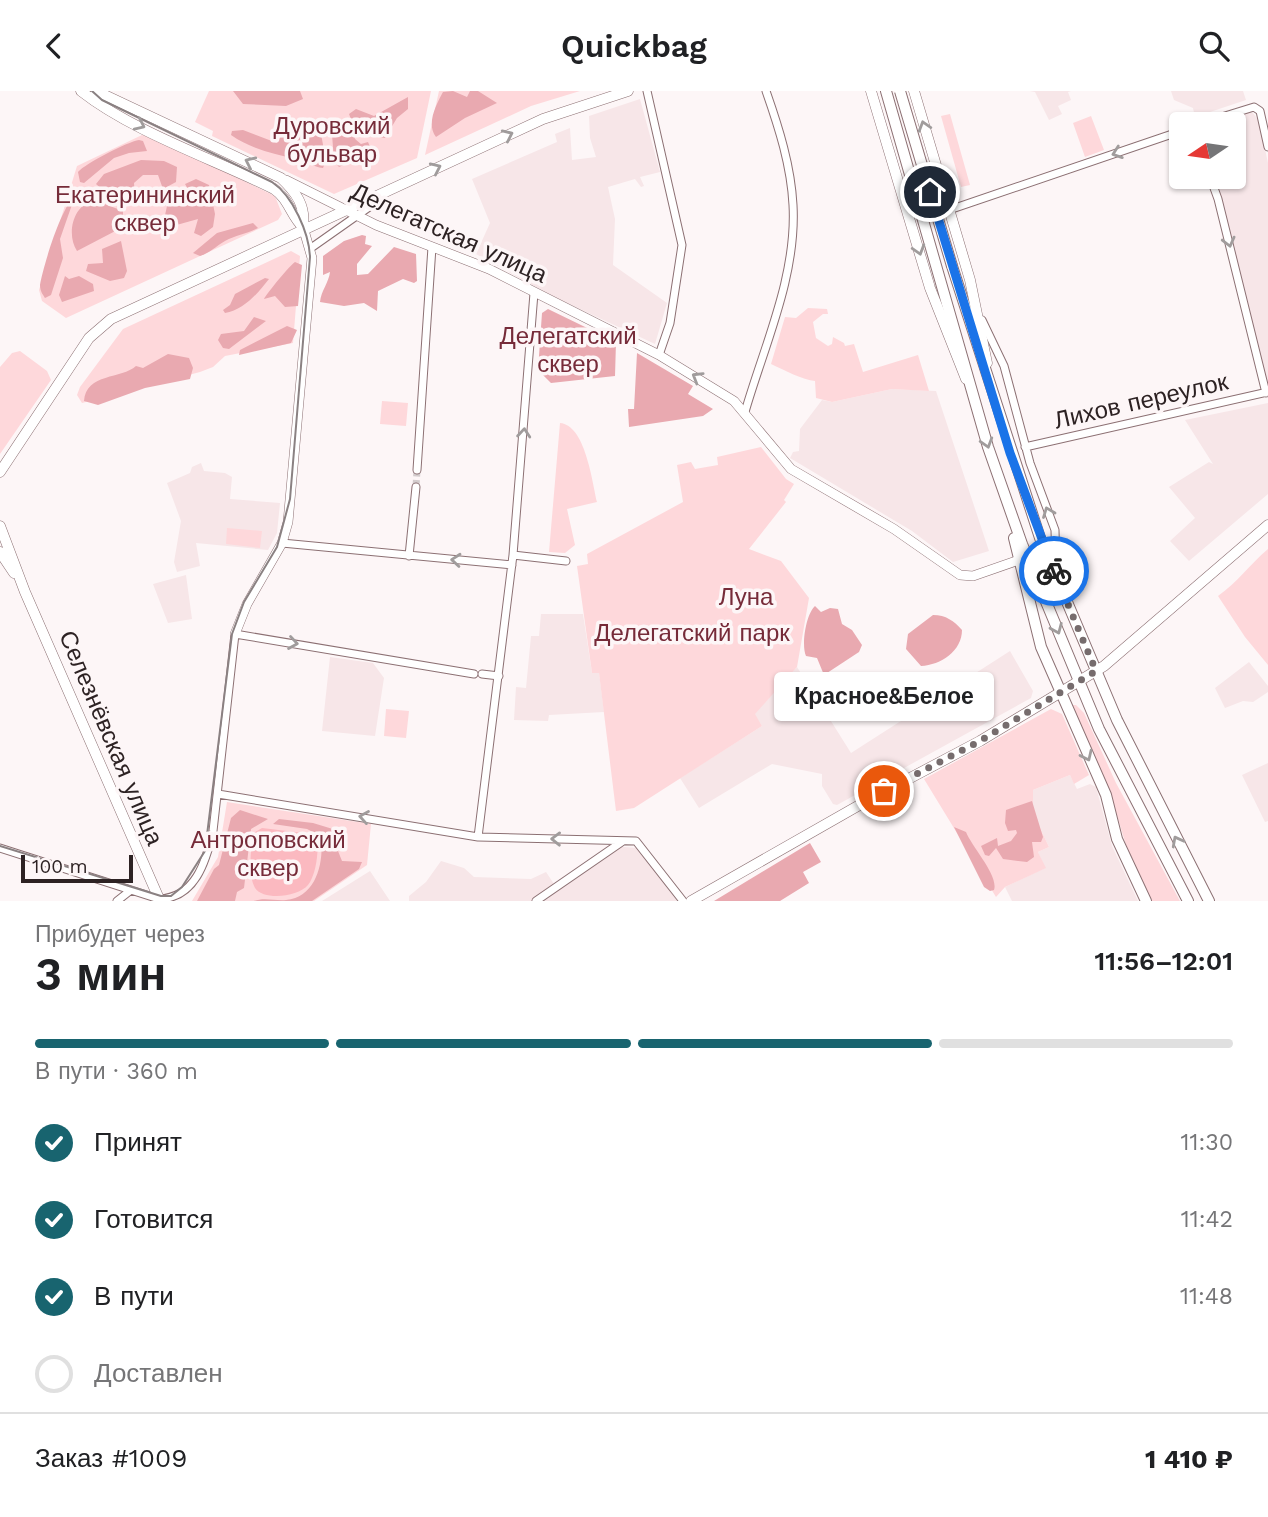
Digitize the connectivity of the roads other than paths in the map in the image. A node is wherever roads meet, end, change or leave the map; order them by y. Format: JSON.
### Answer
{"nodes":[{"id":1,"x":81,"y":91,"type":"edge"},
{"id":2,"x":96,"y":91,"type":"edge"},
{"id":3,"x":628,"y":91,"type":"edge"},
{"id":4,"x":648,"y":91,"type":"edge"},
{"id":5,"x":766,"y":91,"type":"edge"},
{"id":6,"x":871,"y":91,"type":"edge"},
{"id":7,"x":886,"y":91,"type":"edge"},
{"id":8,"x":900,"y":91,"type":"edge"},
{"id":9,"x":914,"y":91,"type":"edge"},
{"id":10,"x":1234,"y":112,"type":"edge"},
{"id":11,"x":1265,"y":117,"type":"edge"},
{"id":12,"x":1169,"y":135,"type":"edge"},
{"id":13,"x":1268,"y":147,"type":"edge"},
{"id":14,"x":281,"y":178,"type":"junction"},
{"id":15,"x":400,"y":185,"type":"junction"},
{"id":16,"x":1215,"y":189,"type":"edge"},
{"id":17,"x":344,"y":209,"type":"junction"},
{"id":18,"x":949,"y":210,"type":"junction"},
{"id":19,"x":357,"y":215,"type":"junction"},
{"id":20,"x":303,"y":227,"type":"junction"},
{"id":21,"x":432,"y":247,"type":"junction"},
{"id":22,"x":311,"y":248,"type":"junction"},
{"id":23,"x":534,"y":293,"type":"junction"},
{"id":24,"x":977,"y":310,"type":"junction"},
{"id":25,"x":659,"y":355,"type":"junction"},
{"id":26,"x":989,"y":381,"type":"junction"},
{"id":27,"x":971,"y":387,"type":"junction"},
{"id":28,"x":1267,"y":393,"type":"edge"},
{"id":29,"x":745,"y":412,"type":"junction"},
{"id":30,"x":1025,"y":447,"type":"junction"},
{"id":31,"x":417,"y":470,"type":"tunnel mouth"},
{"id":32,"x":0,"y":473,"type":"edge"},
{"id":33,"x":416,"y":487,"type":"tunnel mouth"},
{"id":34,"x":1005,"y":497,"type":"junction"},
{"id":35,"x":1268,"y":524,"type":"edge"},
{"id":36,"x":0,"y":526,"type":"edge"},
{"id":37,"x":282,"y":543,"type":"junction"},
{"id":38,"x":0,"y":552,"type":"edge"},
{"id":39,"x":513,"y":555,"type":"junction"},
{"id":40,"x":409,"y":556,"type":"junction"},
{"id":41,"x":1019,"y":560,"type":"junction"},
{"id":42,"x":566,"y":561,"type":"dead end"},
{"id":43,"x":512,"y":565,"type":"junction"},
{"id":44,"x":1057,"y":579,"type":"junction"},
{"id":45,"x":25,"y":592,"type":"junction"},
{"id":46,"x":235,"y":634,"type":"junction"},
{"id":47,"x":1096,"y":671,"type":"junction"},
{"id":48,"x":499,"y":676,"type":"junction"},
{"id":49,"x":1079,"y":682,"type":"junction"},
{"id":50,"x":1060,"y":693,"type":"junction"},
{"id":51,"x":218,"y":794,"type":"junction"},
{"id":52,"x":478,"y":833,"type":"junction"},
{"id":53,"x":624,"y":841,"type":"junction"},
{"id":54,"x":0,"y":848,"type":"edge"},
{"id":55,"x":131,"y":890,"type":"junction"},
{"id":56,"x":187,"y":890,"type":"junction"},
{"id":57,"x":160,"y":900,"type":"edge"},
{"id":58,"x":117,"y":901,"type":"edge"},
{"id":59,"x":181,"y":901,"type":"edge"},
{"id":60,"x":536,"y":901,"type":"edge"},
{"id":61,"x":683,"y":901,"type":"edge"},
{"id":62,"x":691,"y":901,"type":"edge"},
{"id":63,"x":1146,"y":901,"type":"edge"},
{"id":64,"x":1188,"y":901,"type":"edge"},
{"id":65,"x":1209,"y":901,"type":"edge"}],
"edges":[{"from":1,"to":20,"type":"main road","one_way":true},
{"from":14,"to":2,"type":"main road","name":"Делегатская улица","one_way":true},
{"from":15,"to":3,"type":"main road","one_way":true},
{"from":4,"to":25,"type":"street"},
{"from":5,"to":29,"type":"street"},
{"from":6,"to":27,"type":"main road","one_way":true},
{"from":7,"to":27,"type":"main road"},
{"from":8,"to":26,"type":"main road","bridge":true},
{"from":18,"to":9,"type":"main road","one_way":true},
{"from":10,"to":11,"type":"street"},
{"from":11,"to":13,"type":"street"},
{"from":12,"to":18,"type":"street","one_way":true},
{"from":14,"to":17,"type":"street","name":"Делегатская улица"},
{"from":14,"to":20,"type":"main road","name":"Делегатская улица"},
{"from":15,"to":17,"type":"main road"},
{"from":15,"to":19,"type":"street"},
{"from":16,"to":28,"type":"street","one_way":true},
{"from":17,"to":19,"type":"street","name":"Делегатская улица"},
{"from":17,"to":20,"type":"main road"},
{"from":18,"to":24,"type":"main road"},
{"from":19,"to":21,"type":"street","name":"Делегатская улица"},
{"from":19,"to":22,"type":"street"},
{"from":20,"to":22,"type":"street"},
{"from":20,"to":32,"type":"main road"},
{"from":21,"to":23,"type":"street","name":"Делегатская улица"},
{"from":21,"to":31,"type":"street"},
{"from":22,"to":37,"type":"street"},
{"from":23,"to":25,"type":"street","name":"Делегатская улица"},
{"from":39,"to":23,"type":"street","one_way":true},
{"from":24,"to":26,"type":"main road"},
{"from":24,"to":30,"type":"street"},
{"from":29,"to":25,"type":"street","name":"Делегатская улица","one_way":true},
{"from":26,"to":44,"type":"main road"},
{"from":27,"to":34,"type":"main road","one_way":true},
{"from":28,"to":30,"type":"street","name":"Лихов переулок"},
{"from":29,"to":41,"type":"street","name":"Делегатская улица"},
{"from":44,"to":30,"type":"street","one_way":true},
{"from":33,"to":40,"type":"street"},
{"from":34,"to":41,"type":"main road"},
{"from":34,"to":49,"type":"main road","one_way":true},
{"from":35,"to":47,"type":"main road"},
{"from":36,"to":45,"type":"main road","name":"Селезнёвская улица"},
{"from":37,"to":40,"type":"street"},
{"from":37,"to":46,"type":"street"},
{"from":38,"to":45,"type":"main road","name":"Селезнёвская улица"},
{"from":39,"to":42,"type":"street"},
{"from":39,"to":43,"type":"street"},
{"from":43,"to":40,"type":"street","one_way":true},
{"from":41,"to":50,"type":"main road"},
{"from":43,"to":48,"type":"street"},
{"from":44,"to":47,"type":"main road"},
{"from":45,"to":57,"type":"main road","name":"Селезнёвская улица"},
{"from":46,"to":48,"type":"street","one_way":true},
{"from":46,"to":51,"type":"street"},
{"from":47,"to":49,"type":"main road"},
{"from":65,"to":47,"type":"main road","one_way":true},
{"from":48,"to":52,"type":"street"},
{"from":49,"to":50,"type":"main road"},
{"from":49,"to":64,"type":"main road"},
{"from":50,"to":62,"type":"main road"},
{"from":50,"to":63,"type":"main road","one_way":true},
{"from":52,"to":51,"type":"street","one_way":true},
{"from":51,"to":56,"type":"street"},
{"from":53,"to":52,"type":"street","one_way":true},
{"from":53,"to":60,"type":"street"},
{"from":53,"to":61,"type":"street"},
{"from":54,"to":55,"type":"street"},
{"from":55,"to":57,"type":"street"},
{"from":55,"to":58,"type":"street"},
{"from":56,"to":57,"type":"street"},
{"from":56,"to":59,"type":"street"}]}
